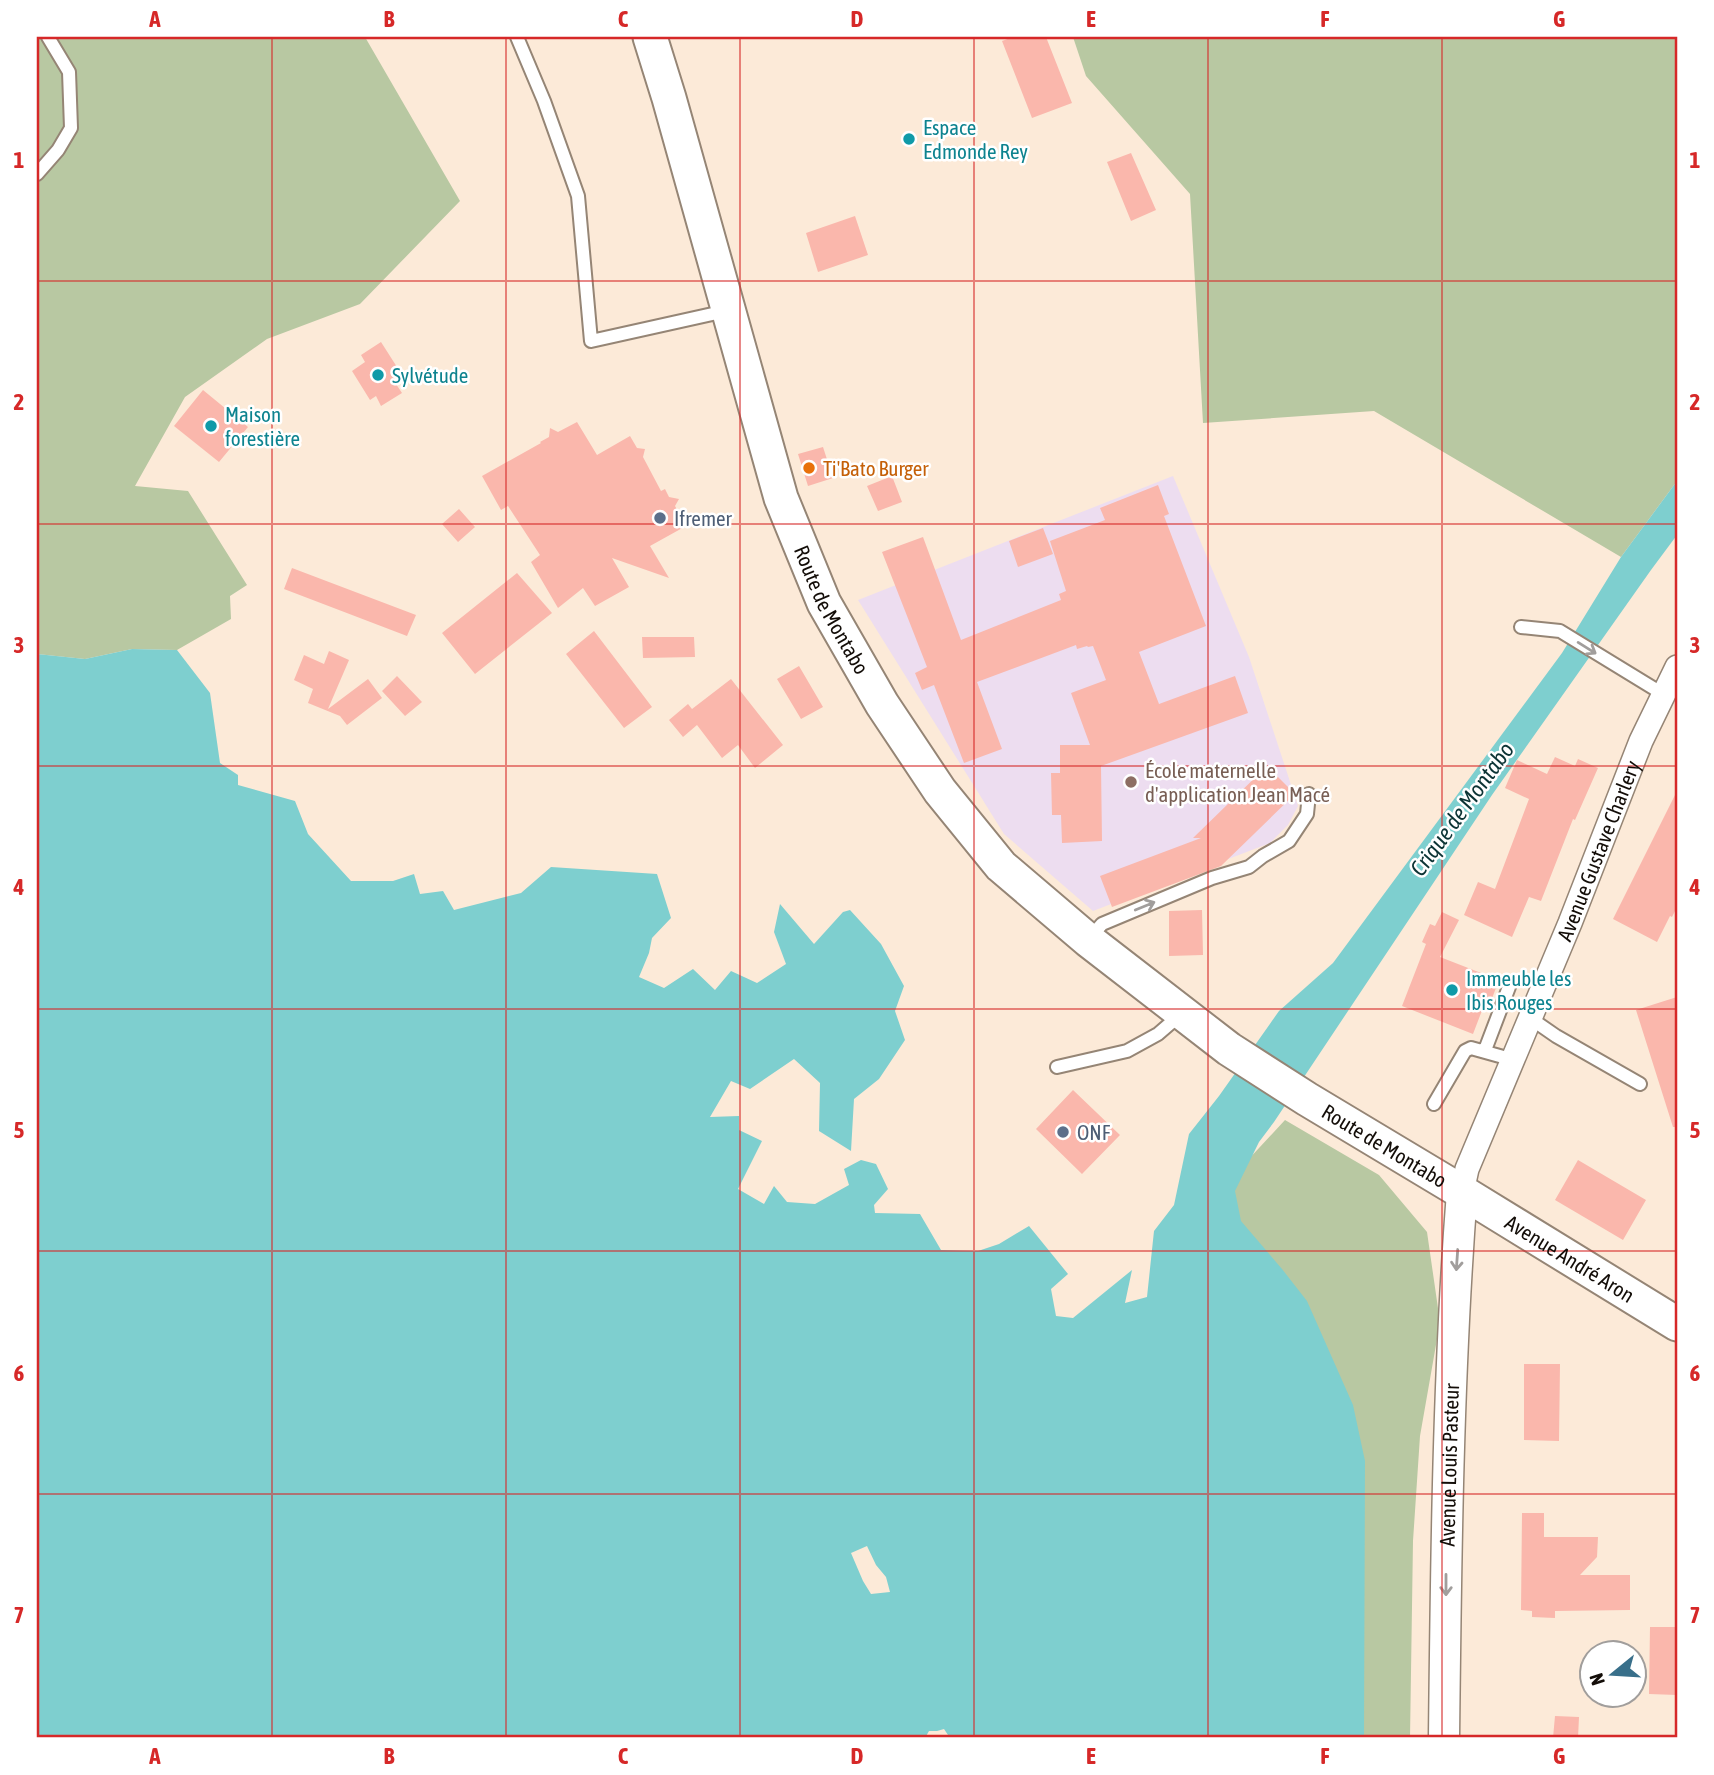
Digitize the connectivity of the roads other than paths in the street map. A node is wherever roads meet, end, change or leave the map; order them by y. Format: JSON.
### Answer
{"nodes":[{"id":1,"x":48,"y":37,"type":"edge"},
{"id":2,"x":517,"y":37,"type":"edge"},
{"id":3,"x":650,"y":37,"type":"edge"},
{"id":4,"x":37,"y":174,"type":"edge"},
{"id":5,"x":729,"y":311,"type":"junction"},
{"id":6,"x":1521,"y":628,"type":"dead end"},
{"id":7,"x":1677,"y":667,"type":"edge"},
{"id":8,"x":1663,"y":694,"type":"junction"},
{"id":9,"x":1309,"y":794,"type":"dead end"},
{"id":10,"x":1088,"y":940,"type":"junction"},
{"id":11,"x":1509,"y":987,"type":"dead end"},
{"id":12,"x":1182,"y":1014,"type":"junction"},
{"id":13,"x":1530,"y":1018,"type":"junction"},
{"id":14,"x":1485,"y":1050,"type":"junction"},
{"id":15,"x":1514,"y":1059,"type":"junction"},
{"id":16,"x":1057,"y":1067,"type":"dead end"},
{"id":17,"x":1640,"y":1084,"type":"dead end"},
{"id":18,"x":1434,"y":1104,"type":"dead end"},
{"id":19,"x":1462,"y":1192,"type":"junction"},
{"id":20,"x":1677,"y":1324,"type":"edge"},
{"id":21,"x":1444,"y":1738,"type":"edge"}],
"edges":[{"from":1,"to":4,"type":"lane"},
{"from":2,"to":5,"type":"lane"},
{"from":3,"to":5,"type":"main road","name":"Route de Montabo"},
{"from":5,"to":10,"type":"main road","name":"Route de Montabo"},
{"from":6,"to":8,"type":"lane","one_way":true},
{"from":7,"to":8,"type":"street","name":"Avenue Gustave Charlery"},
{"from":8,"to":13,"type":"street","name":"Avenue Gustave Charlery"},
{"from":10,"to":9,"type":"lane","one_way":true},
{"from":10,"to":12,"type":"main road","name":"Route de Montabo"},
{"from":11,"to":14,"type":"lane"},
{"from":12,"to":16,"type":"lane"},
{"from":12,"to":19,"type":"main road","name":"Route de Montabo"},
{"from":13,"to":15,"type":"street","name":"Avenue Gustave Charlery"},
{"from":13,"to":17,"type":"lane"},
{"from":14,"to":15,"type":"lane"},
{"from":14,"to":18,"type":"lane"},
{"from":15,"to":19,"type":"street","name":"Avenue Gustave Charlery"},
{"from":19,"to":20,"type":"main road","name":"Avenue André Aron"},
{"from":19,"to":21,"type":"street","name":"Avenue Louis Pasteur","one_way":true}]}
